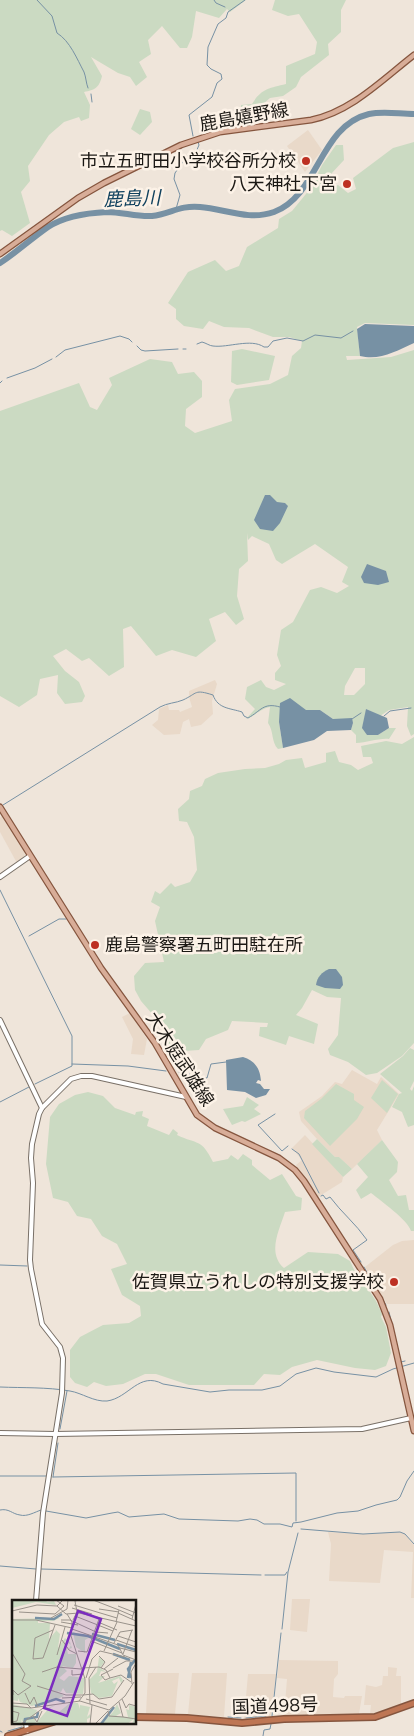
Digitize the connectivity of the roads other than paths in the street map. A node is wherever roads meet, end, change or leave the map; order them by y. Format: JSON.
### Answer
{"nodes":[{"id":1,"x":414,"y":55,"type":"edge"},
{"id":2,"x":0,"y":254,"type":"edge"},
{"id":3,"x":0,"y":806,"type":"edge"},
{"id":4,"x":30,"y":856,"type":"junction"},
{"id":5,"x":0,"y":877,"type":"edge"},
{"id":6,"x":0,"y":1020,"type":"edge"},
{"id":7,"x":186,"y":1097,"type":"junction"},
{"id":8,"x":42,"y":1108,"type":"junction"},
{"id":9,"x":411,"y":1418,"type":"junction"},
{"id":10,"x":414,"y":1431,"type":"edge"},
{"id":11,"x":0,"y":1434,"type":"edge"},
{"id":12,"x":56,"y":1434,"type":"junction"},
{"id":13,"x":36,"y":1600,"type":"edge"},
{"id":14,"x":414,"y":1703,"type":"edge"},
{"id":15,"x":136,"y":1718,"type":"edge"},
{"id":16,"x":26,"y":1724,"type":"edge"},
{"id":17,"x":47,"y":1724,"type":"edge"},
{"id":18,"x":27,"y":1731,"type":"junction"},
{"id":19,"x":8,"y":1736,"type":"edge"}],
"edges":[{"from":1,"to":2,"type":"main road","name":"鹿島嬉野線"},
{"from":3,"to":4,"type":"main road","name":"大木庭武雄線"},
{"from":4,"to":5,"type":"street"},
{"from":4,"to":7,"type":"main road","name":"大木庭武雄線"},
{"from":6,"to":8,"type":"street"},
{"from":7,"to":8,"type":"street"},
{"from":7,"to":9,"type":"main road","name":"大木庭武雄線"},
{"from":8,"to":12,"type":"street"},
{"from":9,"to":10,"type":"main road","name":"大木庭武雄線"},
{"from":9,"to":12,"type":"street"},
{"from":11,"to":12,"type":"street"},
{"from":12,"to":13,"type":"street"},
{"from":14,"to":15,"type":"highway","name":"国道498号"},
{"from":16,"to":18,"type":"street"},
{"from":17,"to":18,"type":"highway"},
{"from":18,"to":19,"type":"highway"}]}
